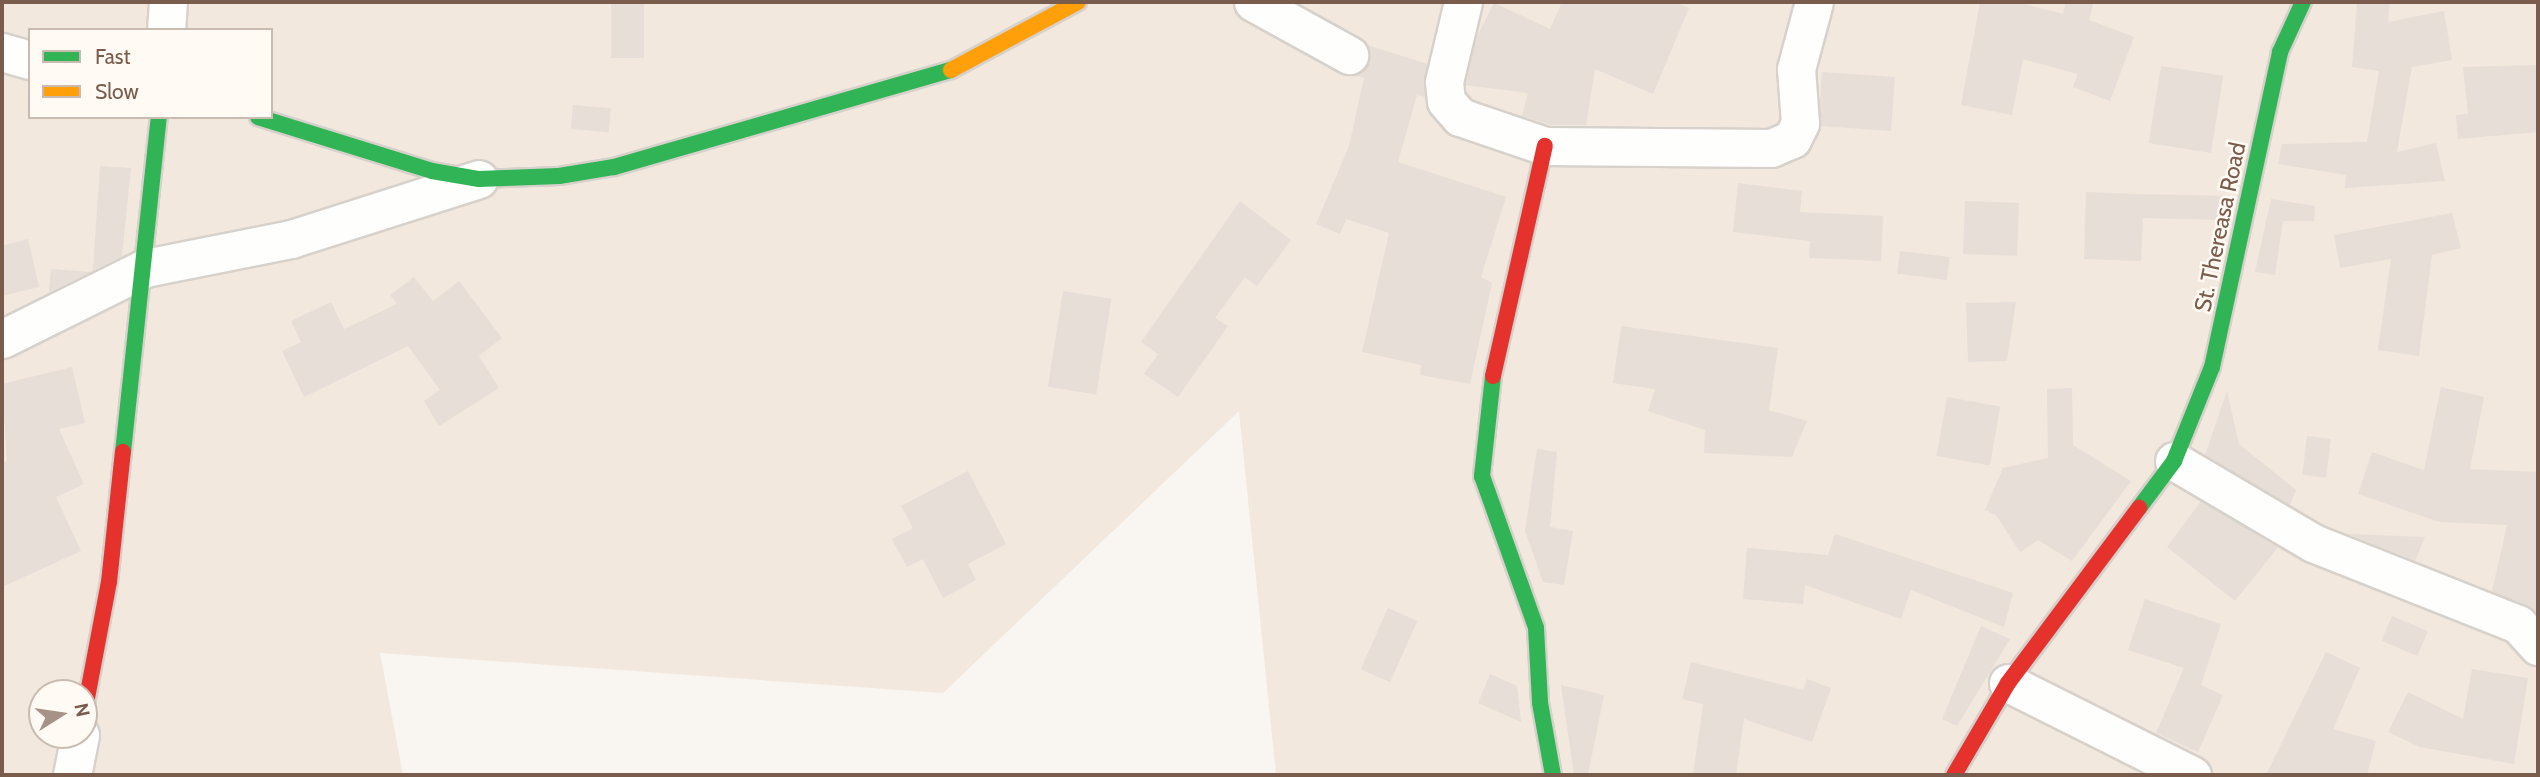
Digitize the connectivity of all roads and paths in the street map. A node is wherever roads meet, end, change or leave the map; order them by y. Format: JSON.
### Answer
{"nodes":[{"id":1,"x":168,"y":2,"type":"edge"},
{"id":2,"x":1078,"y":2,"type":"edge"},
{"id":3,"x":1253,"y":2,"type":"edge"},
{"id":4,"x":1463,"y":2,"type":"edge"},
{"id":5,"x":1814,"y":2,"type":"edge"},
{"id":6,"x":2302,"y":2,"type":"edge"},
{"id":7,"x":166,"y":28,"type":"edge"},
{"id":8,"x":2,"y":52,"type":"edge"},
{"id":9,"x":1349,"y":55,"type":"dead end"},
{"id":10,"x":28,"y":59,"type":"edge"},
{"id":11,"x":159,"y":119,"type":"edge"},
{"id":12,"x":264,"y":119,"type":"edge"},
{"id":13,"x":1545,"y":146,"type":"junction"},
{"id":14,"x":479,"y":179,"type":"junction"},
{"id":15,"x":145,"y":268,"type":"junction"},
{"id":16,"x":2,"y":339,"type":"edge"},
{"id":17,"x":2174,"y":461,"type":"junction"},
{"id":18,"x":2538,"y":646,"type":"edge"},
{"id":19,"x":91,"y":679,"type":"edge"},
{"id":20,"x":2008,"y":684,"type":"junction"},
{"id":21,"x":77,"y":749,"type":"edge"},
{"id":22,"x":72,"y":775,"type":"edge"},
{"id":23,"x":1553,"y":775,"type":"edge"},
{"id":24,"x":1954,"y":775,"type":"edge"},
{"id":25,"x":2192,"y":775,"type":"edge"}],
"edges":[{"from":1,"to":7,"type":"street"},
{"from":2,"to":14,"type":"street"},
{"from":3,"to":9,"type":"street"},
{"from":4,"to":13,"type":"street"},
{"from":5,"to":13,"type":"street"},
{"from":6,"to":17,"type":"street","name":"St. Thereasa Road"},
{"from":8,"to":10,"type":"street"},
{"from":11,"to":15,"type":"street"},
{"from":12,"to":14,"type":"street"},
{"from":13,"to":23,"type":"street"},
{"from":14,"to":15,"type":"street"},
{"from":15,"to":16,"type":"street"},
{"from":15,"to":19,"type":"street"},
{"from":17,"to":18,"type":"street"},
{"from":17,"to":20,"type":"street","name":"St. Thereasa Road"},
{"from":20,"to":24,"type":"street","name":"St. Thereasa Road"},
{"from":20,"to":25,"type":"street"},
{"from":21,"to":22,"type":"street"}]}
